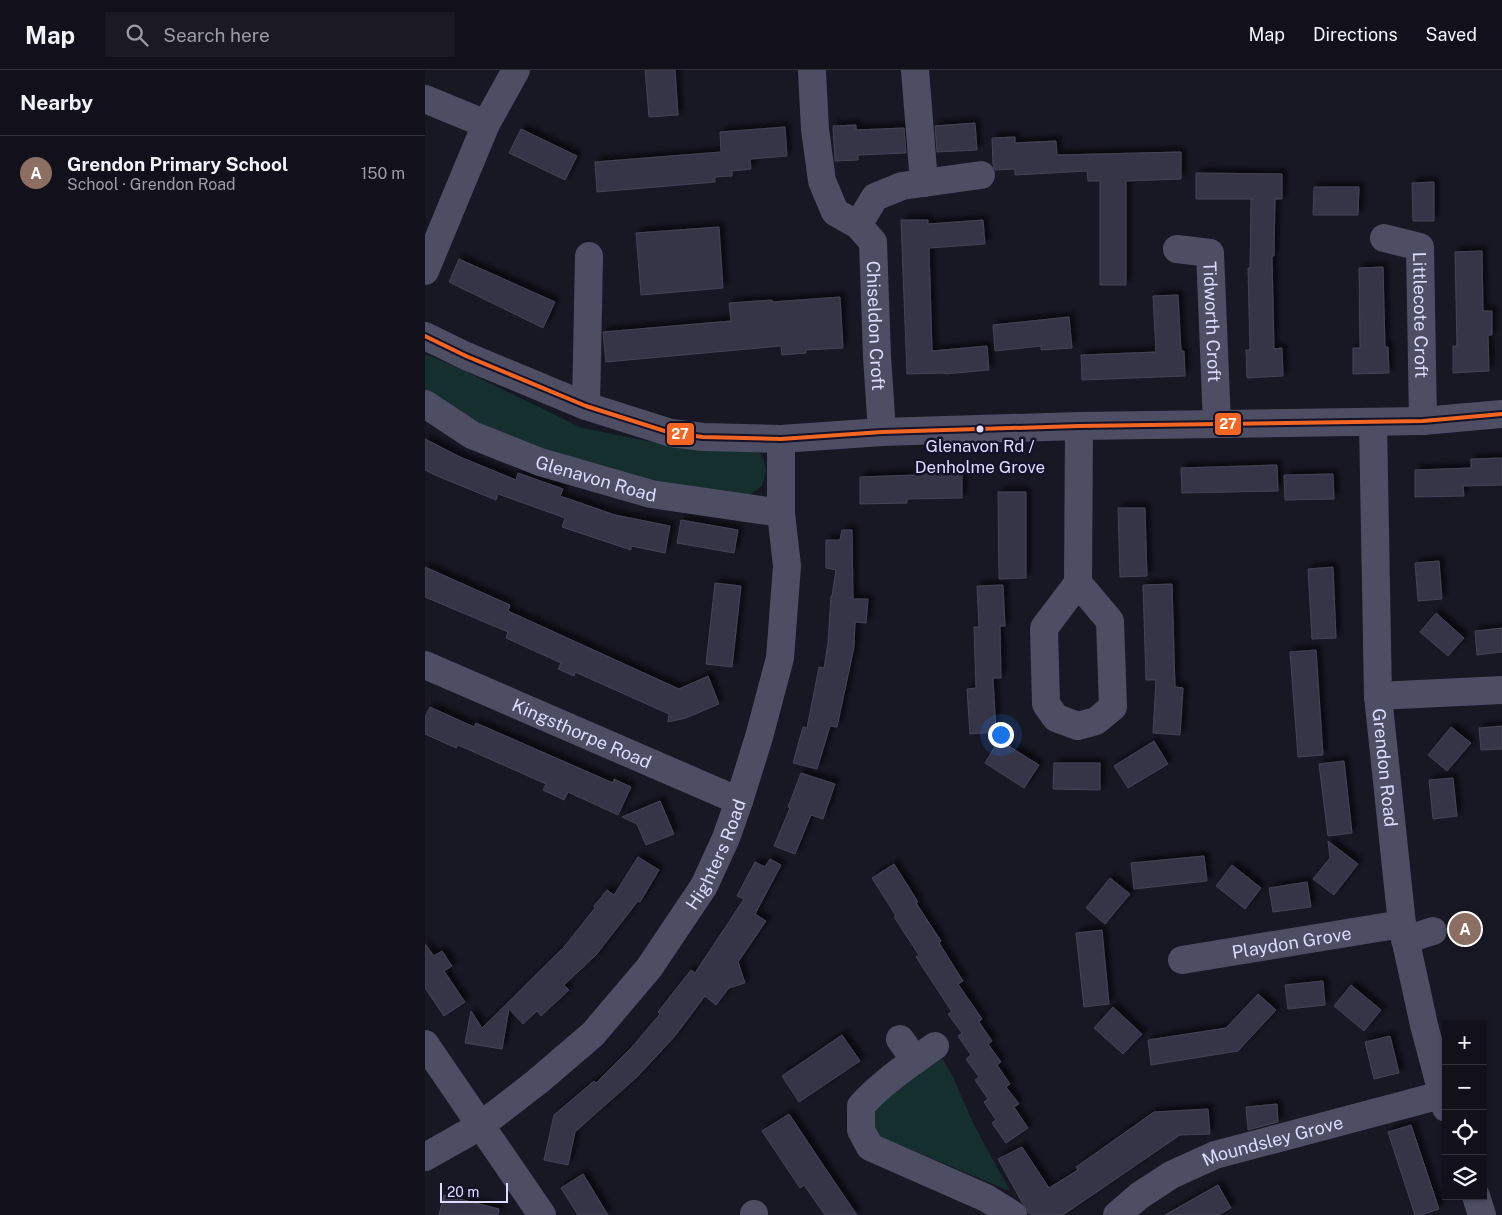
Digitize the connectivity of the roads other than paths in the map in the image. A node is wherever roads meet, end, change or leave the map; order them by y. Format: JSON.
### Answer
{"nodes":[{"id":1,"x":516,"y":70,"type":"edge"},
{"id":2,"x":915,"y":70,"type":"edge"},
{"id":3,"x":811,"y":72,"type":"dead end"},
{"id":4,"x":425,"y":99,"type":"edge"},
{"id":5,"x":486,"y":124,"type":"junction"},
{"id":6,"x":981,"y":175,"type":"dead end"},
{"id":7,"x":924,"y":183,"type":"junction"},
{"id":8,"x":858,"y":225,"type":"junction"},
{"id":9,"x":1384,"y":238,"type":"dead end"},
{"id":10,"x":1177,"y":249,"type":"dead end"},
{"id":11,"x":589,"y":256,"type":"dead end"},
{"id":12,"x":425,"y":271,"type":"edge"},
{"id":13,"x":425,"y":336,"type":"edge"},
{"id":14,"x":425,"y":404,"type":"edge"},
{"id":15,"x":586,"y":406,"type":"junction"},
{"id":16,"x":1502,"y":414,"type":"edge"},
{"id":17,"x":1423,"y":421,"type":"junction"},
{"id":18,"x":1373,"y":422,"type":"junction"},
{"id":19,"x":1217,"y":424,"type":"junction"},
{"id":20,"x":1079,"y":426,"type":"junction"},
{"id":21,"x":882,"y":432,"type":"junction"},
{"id":22,"x":781,"y":439,"type":"junction"},
{"id":23,"x":781,"y":513,"type":"junction"},
{"id":24,"x":1078,"y":582,"type":"junction"},
{"id":25,"x":425,"y":666,"type":"edge"},
{"id":26,"x":1502,"y":690,"type":"edge"},
{"id":27,"x":1379,"y":696,"type":"junction"},
{"id":28,"x":739,"y":801,"type":"junction"},
{"id":29,"x":1404,"y":932,"type":"junction"},
{"id":30,"x":1433,"y":932,"type":"dead end"},
{"id":31,"x":1182,"y":960,"type":"dead end"},
{"id":32,"x":425,"y":1044,"type":"edge"},
{"id":33,"x":917,"y":1049,"type":"dead end"},
{"id":34,"x":1442,"y":1098,"type":"edge"},
{"id":35,"x":1442,"y":1102,"type":"edge"},
{"id":36,"x":480,"y":1126,"type":"junction"},
{"id":37,"x":425,"y":1157,"type":"edge"},
{"id":38,"x":1477,"y":1200,"type":"edge"},
{"id":39,"x":542,"y":1215,"type":"edge"},
{"id":40,"x":1013,"y":1215,"type":"edge"},
{"id":41,"x":1117,"y":1215,"type":"edge"},
{"id":42,"x":1482,"y":1215,"type":"edge"}],
"edges":[{"from":1,"to":5,"type":"street"},
{"from":2,"to":7,"type":"street"},
{"from":3,"to":8,"type":"street","name":"Chiseldon Croft"},
{"from":4,"to":5,"type":"street"},
{"from":5,"to":12,"type":"street"},
{"from":6,"to":7,"type":"street"},
{"from":7,"to":8,"type":"street"},
{"from":8,"to":21,"type":"street","name":"Chiseldon Croft"},
{"from":9,"to":17,"type":"street","name":"Littlecote Croft"},
{"from":10,"to":19,"type":"street","name":"Tidworth Croft"},
{"from":11,"to":15,"type":"street"},
{"from":13,"to":15,"type":"street"},
{"from":14,"to":23,"type":"street","name":"Glenavon Road"},
{"from":15,"to":22,"type":"street"},
{"from":16,"to":17,"type":"street"},
{"from":17,"to":18,"type":"street"},
{"from":18,"to":19,"type":"street"},
{"from":18,"to":27,"type":"street","name":"Grendon Road"},
{"from":19,"to":20,"type":"street"},
{"from":20,"to":21,"type":"street"},
{"from":20,"to":24,"type":"street"},
{"from":21,"to":22,"type":"street"},
{"from":22,"to":23,"type":"street","name":"Highters Road"},
{"from":23,"to":28,"type":"street","name":"Highters Road"},
{"from":24,"to":24,"type":"street"},
{"from":25,"to":28,"type":"street","name":"Kingsthorpe Road"},
{"from":26,"to":27,"type":"street"},
{"from":27,"to":29,"type":"street","name":"Grendon Road"},
{"from":28,"to":36,"type":"street","name":"Highters Road"},
{"from":29,"to":30,"type":"street","name":"Playdon Grove"},
{"from":29,"to":31,"type":"street","name":"Playdon Grove"},
{"from":29,"to":34,"type":"street","name":"Grendon Road"},
{"from":32,"to":36,"type":"street"},
{"from":33,"to":40,"type":"street"},
{"from":35,"to":41,"type":"street","name":"Moundsley Grove"},
{"from":36,"to":37,"type":"street","name":"Highters Road"},
{"from":36,"to":39,"type":"street"},
{"from":38,"to":42,"type":"street"}]}
